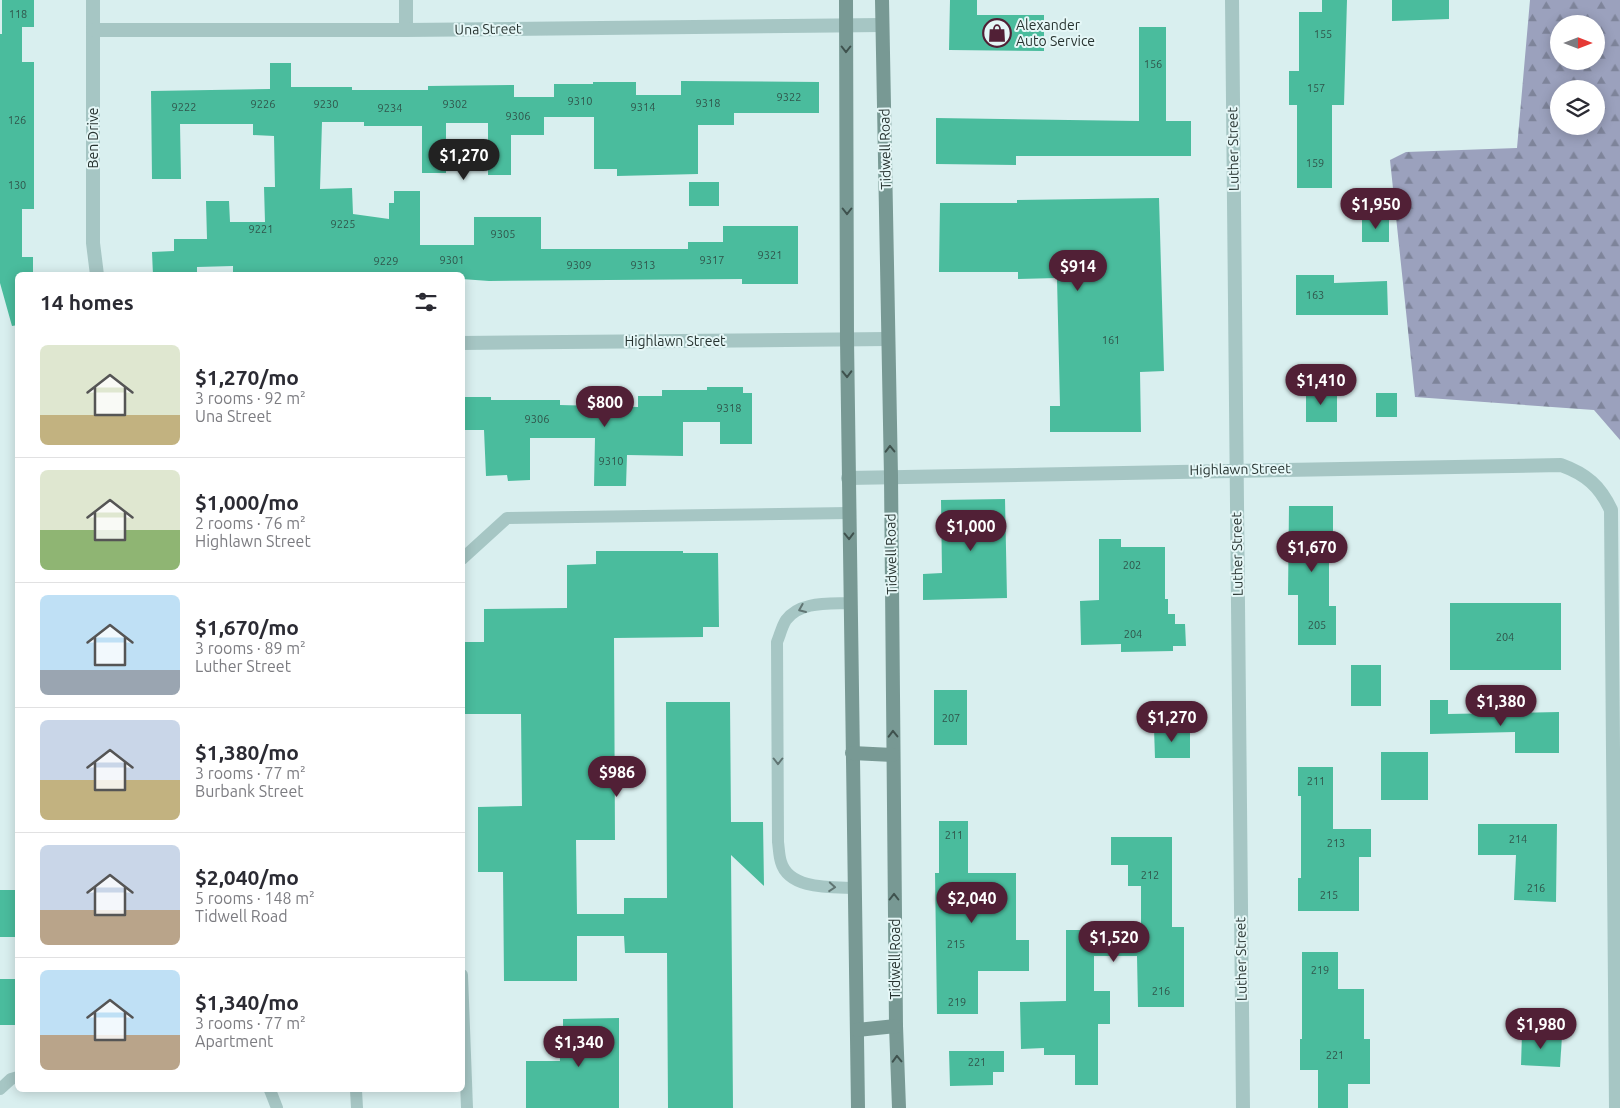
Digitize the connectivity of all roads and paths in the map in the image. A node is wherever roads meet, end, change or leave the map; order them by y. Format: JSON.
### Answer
{"nodes":[{"id":1,"x":92,"y":0,"type":"edge"},
{"id":2,"x":406,"y":0,"type":"edge"},
{"id":3,"x":846,"y":0,"type":"edge"},
{"id":4,"x":882,"y":0,"type":"edge"},
{"id":5,"x":1232,"y":0,"type":"edge"},
{"id":6,"x":846,"y":24,"type":"junction"},
{"id":7,"x":882,"y":24,"type":"junction"},
{"id":8,"x":93,"y":30,"type":"junction"},
{"id":9,"x":406,"y":30,"type":"junction"},
{"id":10,"x":97,"y":272,"type":"edge"},
{"id":11,"x":888,"y":339,"type":"junction"},
{"id":12,"x":847,"y":340,"type":"junction"},
{"id":13,"x":465,"y":343,"type":"edge"},
{"id":14,"x":1236,"y":469,"type":"junction"},
{"id":15,"x":891,"y":476,"type":"junction"},
{"id":16,"x":848,"y":478,"type":"junction"},
{"id":17,"x":849,"y":513,"type":"junction"},
{"id":18,"x":465,"y":556,"type":"edge"},
{"id":19,"x":850,"y":603,"type":"junction"},
{"id":20,"x":852,"y":753,"type":"junction"},
{"id":21,"x":893,"y":755,"type":"junction"},
{"id":22,"x":854,"y":888,"type":"junction"},
{"id":23,"x":896,"y":1026,"type":"junction"},
{"id":24,"x":857,"y":1030,"type":"junction"},
{"id":25,"x":465,"y":1055,"type":"edge"},
{"id":26,"x":15,"y":1077,"type":"edge"},
{"id":27,"x":0,"y":1089,"type":"edge"},
{"id":28,"x":271,"y":1092,"type":"edge"},
{"id":29,"x":356,"y":1092,"type":"edge"},
{"id":30,"x":277,"y":1108,"type":"edge"},
{"id":31,"x":357,"y":1108,"type":"edge"},
{"id":32,"x":467,"y":1108,"type":"edge"},
{"id":33,"x":858,"y":1108,"type":"edge"},
{"id":34,"x":899,"y":1108,"type":"edge"},
{"id":35,"x":1243,"y":1108,"type":"edge"},
{"id":36,"x":1616,"y":1108,"type":"edge"}],
"edges":[{"from":1,"to":8,"type":"street","name":"Ben Drive"},
{"from":2,"to":9,"type":"street"},
{"from":3,"to":6,"type":"main road"},
{"from":4,"to":7,"type":"main road","name":"Tidwell Road"},
{"from":5,"to":14,"type":"street","name":"Luther Street"},
{"from":6,"to":7,"type":"street","name":"Una Street"},
{"from":6,"to":9,"type":"street","name":"Una Street"},
{"from":6,"to":12,"type":"main road","one_way":true},
{"from":7,"to":11,"type":"main road","name":"Tidwell Road"},
{"from":8,"to":9,"type":"street","name":"Una Street"},
{"from":8,"to":10,"type":"street","name":"Ben Drive"},
{"from":11,"to":12,"type":"street","name":"Highlawn Street"},
{"from":15,"to":11,"type":"main road","name":"Tidwell Road","one_way":true},
{"from":12,"to":13,"type":"street","name":"Highlawn Street"},
{"from":12,"to":16,"type":"main road","one_way":true},
{"from":14,"to":15,"type":"street","name":"Highlawn Street"},
{"from":14,"to":35,"type":"street","name":"Luther Street"},
{"from":14,"to":36,"type":"street","name":"Highlawn Street"},
{"from":15,"to":16,"type":"street","name":"Highlawn Street"},
{"from":21,"to":15,"type":"main road","name":"Tidwell Road","one_way":true},
{"from":16,"to":17,"type":"main road"},
{"from":17,"to":18,"type":"lane"},
{"from":17,"to":19,"type":"main road","one_way":true},
{"from":19,"to":20,"type":"main road"},
{"from":19,"to":22,"type":"lane","one_way":true},
{"from":20,"to":21,"type":"main road"},
{"from":20,"to":22,"type":"main road"},
{"from":23,"to":21,"type":"main road","name":"Tidwell Road","one_way":true},
{"from":22,"to":24,"type":"main road"},
{"from":23,"to":24,"type":"main road"},
{"from":34,"to":23,"type":"main road","name":"Tidwell Road","one_way":true},
{"from":24,"to":33,"type":"main road"},
{"from":25,"to":32,"type":"lane"},
{"from":26,"to":27,"type":"lane"},
{"from":28,"to":30,"type":"lane"},
{"from":29,"to":31,"type":"lane"}]}
